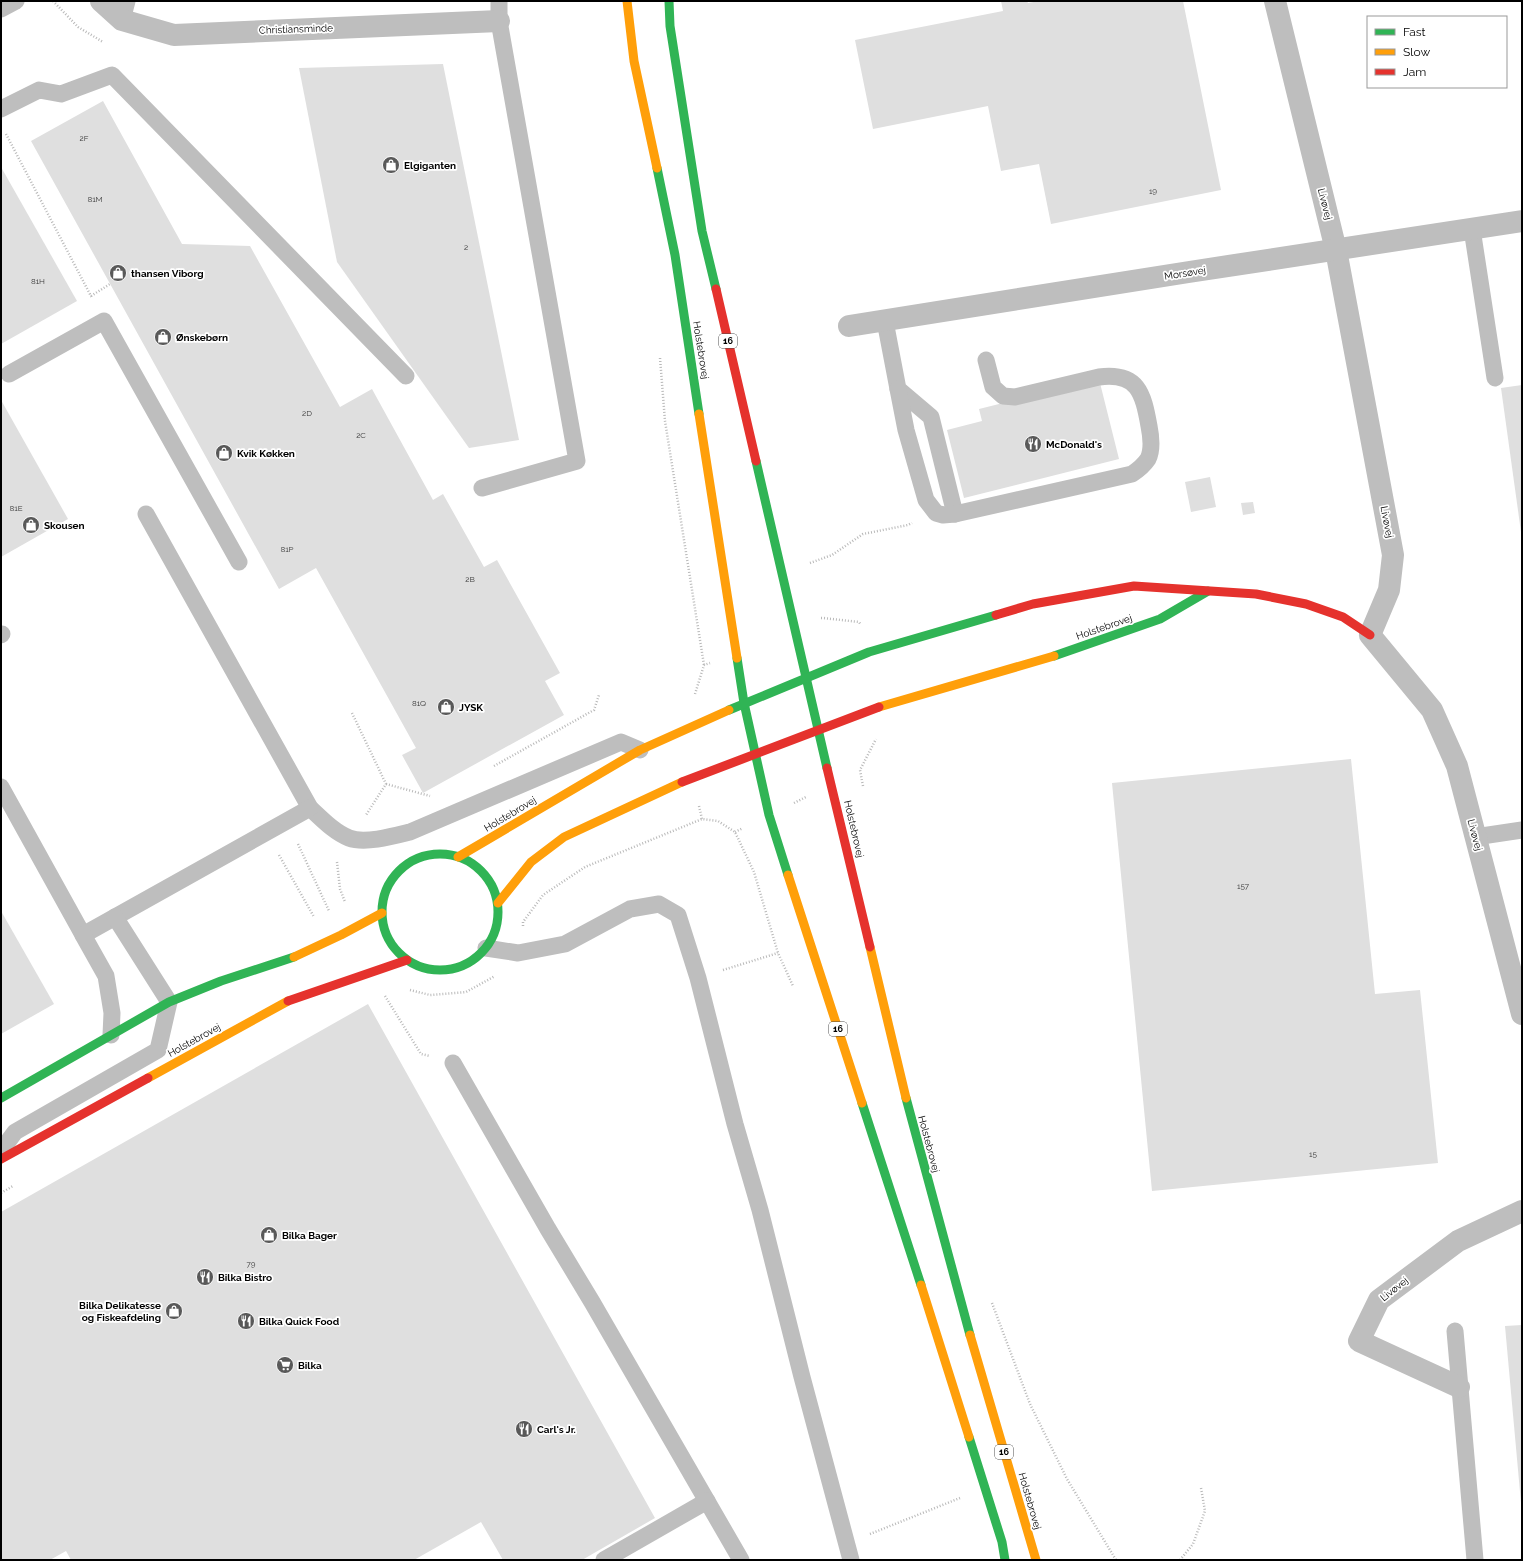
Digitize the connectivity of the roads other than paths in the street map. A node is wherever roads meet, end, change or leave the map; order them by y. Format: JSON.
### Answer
{"nodes":[{"id":1,"x":16,"y":1,"type":"edge"},
{"id":2,"x":102,"y":1,"type":"edge"},
{"id":3,"x":627,"y":1,"type":"edge"},
{"id":4,"x":669,"y":1,"type":"edge"},
{"id":5,"x":1275,"y":1,"type":"edge"},
{"id":6,"x":1,"y":9,"type":"edge"},
{"id":7,"x":124,"y":10,"type":"edge"},
{"id":8,"x":499,"y":11,"type":"edge"},
{"id":9,"x":1,"y":109,"type":"edge"},
{"id":10,"x":1522,"y":221,"type":"edge"},
{"id":11,"x":1472,"y":229,"type":"junction"},
{"id":12,"x":1336,"y":250,"type":"junction"},
{"id":13,"x":885,"y":321,"type":"junction"},
{"id":14,"x":849,"y":326,"type":"dead end"},
{"id":15,"x":986,"y":360,"type":"dead end"},
{"id":16,"x":9,"y":374,"type":"dead end"},
{"id":17,"x":406,"y":376,"type":"dead end"},
{"id":18,"x":1495,"y":378,"type":"dead end"},
{"id":19,"x":898,"y":389,"type":"junction"},
{"id":20,"x":482,"y":488,"type":"dead end"},
{"id":21,"x":146,"y":514,"type":"dead end"},
{"id":22,"x":955,"y":514,"type":"junction"},
{"id":23,"x":238,"y":562,"type":"dead end"},
{"id":24,"x":1208,"y":591,"type":"junction"},
{"id":25,"x":1370,"y":634,"type":"junction"},
{"id":26,"x":806,"y":678,"type":"junction"},
{"id":27,"x":744,"y":703,"type":"junction"},
{"id":28,"x":818,"y":729,"type":"junction"},
{"id":29,"x":640,"y":750,"type":"junction"},
{"id":30,"x":756,"y":754,"type":"junction"},
{"id":31,"x":1,"y":787,"type":"edge"},
{"id":32,"x":310,"y":808,"type":"junction"},
{"id":33,"x":1522,"y":830,"type":"edge"},
{"id":34,"x":1476,"y":837,"type":"junction"},
{"id":35,"x":458,"y":857,"type":"junction"},
{"id":36,"x":498,"y":903,"type":"junction"},
{"id":37,"x":382,"y":913,"type":"junction"},
{"id":38,"x":115,"y":917,"type":"junction"},
{"id":39,"x":83,"y":935,"type":"junction"},
{"id":40,"x":486,"y":948,"type":"junction"},
{"id":41,"x":407,"y":960,"type":"junction"},
{"id":42,"x":1516,"y":968,"type":"edge"},
{"id":43,"x":169,"y":1002,"type":"junction"},
{"id":44,"x":1522,"y":1014,"type":"edge"},
{"id":45,"x":111,"y":1035,"type":"junction"},
{"id":46,"x":453,"y":1063,"type":"dead end"},
{"id":47,"x":1,"y":1098,"type":"edge"},
{"id":48,"x":1,"y":1152,"type":"edge"},
{"id":49,"x":1,"y":1160,"type":"edge"},
{"id":50,"x":1522,"y":1211,"type":"edge"},
{"id":51,"x":1455,"y":1331,"type":"dead end"},
{"id":52,"x":1459,"y":1387,"type":"junction"},
{"id":53,"x":707,"y":1501,"type":"junction"},
{"id":54,"x":604,"y":1560,"type":"edge"},
{"id":55,"x":741,"y":1560,"type":"edge"},
{"id":56,"x":850,"y":1560,"type":"edge"},
{"id":57,"x":1005,"y":1560,"type":"edge"},
{"id":58,"x":1036,"y":1560,"type":"edge"},
{"id":59,"x":1475,"y":1560,"type":"edge"}],
"edges":[{"from":1,"to":6,"type":"lane"},
{"from":2,"to":7,"type":"street","name":"Christiansminde"},
{"from":3,"to":27,"type":"main road","name":"Holstebrovej","number":"16"},
{"from":4,"to":26,"type":"main road","name":"Holstebrovej","number":"16"},
{"from":5,"to":12,"type":"street","name":"Livøvej"},
{"from":7,"to":8,"type":"street","name":"Christiansminde"},
{"from":8,"to":20,"type":"lane"},
{"from":9,"to":17,"type":"lane"},
{"from":10,"to":11,"type":"street","name":"Morsøvej"},
{"from":11,"to":12,"type":"street","name":"Morsøvej"},
{"from":11,"to":18,"type":"lane"},
{"from":12,"to":13,"type":"street","name":"Morsøvej"},
{"from":12,"to":25,"type":"street","name":"Livøvej"},
{"from":13,"to":14,"type":"street","name":"Morsøvej"},
{"from":13,"to":19,"type":"lane"},
{"from":15,"to":22,"type":"lane"},
{"from":16,"to":23,"type":"lane"},
{"from":19,"to":22,"type":"lane"},
{"from":19,"to":22,"type":"lane"},
{"from":21,"to":32,"type":"lane"},
{"from":24,"to":25,"type":"main road","name":"Holstebrovej"},
{"from":24,"to":26,"type":"main road","name":"Holstebrovej"},
{"from":24,"to":28,"type":"main road","name":"Holstebrovej"},
{"from":25,"to":34,"type":"street","name":"Livøvej"},
{"from":26,"to":27,"type":"main road","name":"Holstebrovej"},
{"from":26,"to":28,"type":"main road","name":"Holstebrovej","number":"16"},
{"from":27,"to":29,"type":"main road","name":"Holstebrovej"},
{"from":27,"to":30,"type":"main road","name":"Holstebrovej","number":"16"},
{"from":28,"to":30,"type":"main road","name":"Holstebrovej"},
{"from":28,"to":58,"type":"main road","name":"Holstebrovej","number":"16"},
{"from":29,"to":32,"type":"lane"},
{"from":29,"to":35,"type":"main road","name":"Holstebrovej"},
{"from":30,"to":36,"type":"main road","name":"Holstebrovej"},
{"from":30,"to":57,"type":"main road","name":"Holstebrovej","number":"16"},
{"from":31,"to":39,"type":"lane"},
{"from":32,"to":38,"type":"lane"},
{"from":33,"to":34,"type":"lane"},
{"from":34,"to":42,"type":"street","name":"Livøvej"},
{"from":35,"to":36,"type":"main road"},
{"from":35,"to":37,"type":"main road"},
{"from":36,"to":40,"type":"main road"},
{"from":37,"to":41,"type":"main road"},
{"from":37,"to":43,"type":"main road"},
{"from":38,"to":39,"type":"lane"},
{"from":38,"to":43,"type":"lane"},
{"from":39,"to":45,"type":"lane"},
{"from":40,"to":41,"type":"main road"},
{"from":40,"to":56,"type":"lane"},
{"from":41,"to":49,"type":"main road","name":"Holstebrovej"},
{"from":42,"to":44,"type":"street","name":"Livøvej"},
{"from":43,"to":45,"type":"main road"},
{"from":43,"to":48,"type":"lane"},
{"from":45,"to":47,"type":"main road"},
{"from":46,"to":53,"type":"lane"},
{"from":50,"to":52,"type":"street","name":"Livøvej"},
{"from":51,"to":52,"type":"lane"},
{"from":52,"to":59,"type":"lane"},
{"from":53,"to":54,"type":"lane"},
{"from":53,"to":55,"type":"lane"}]}
